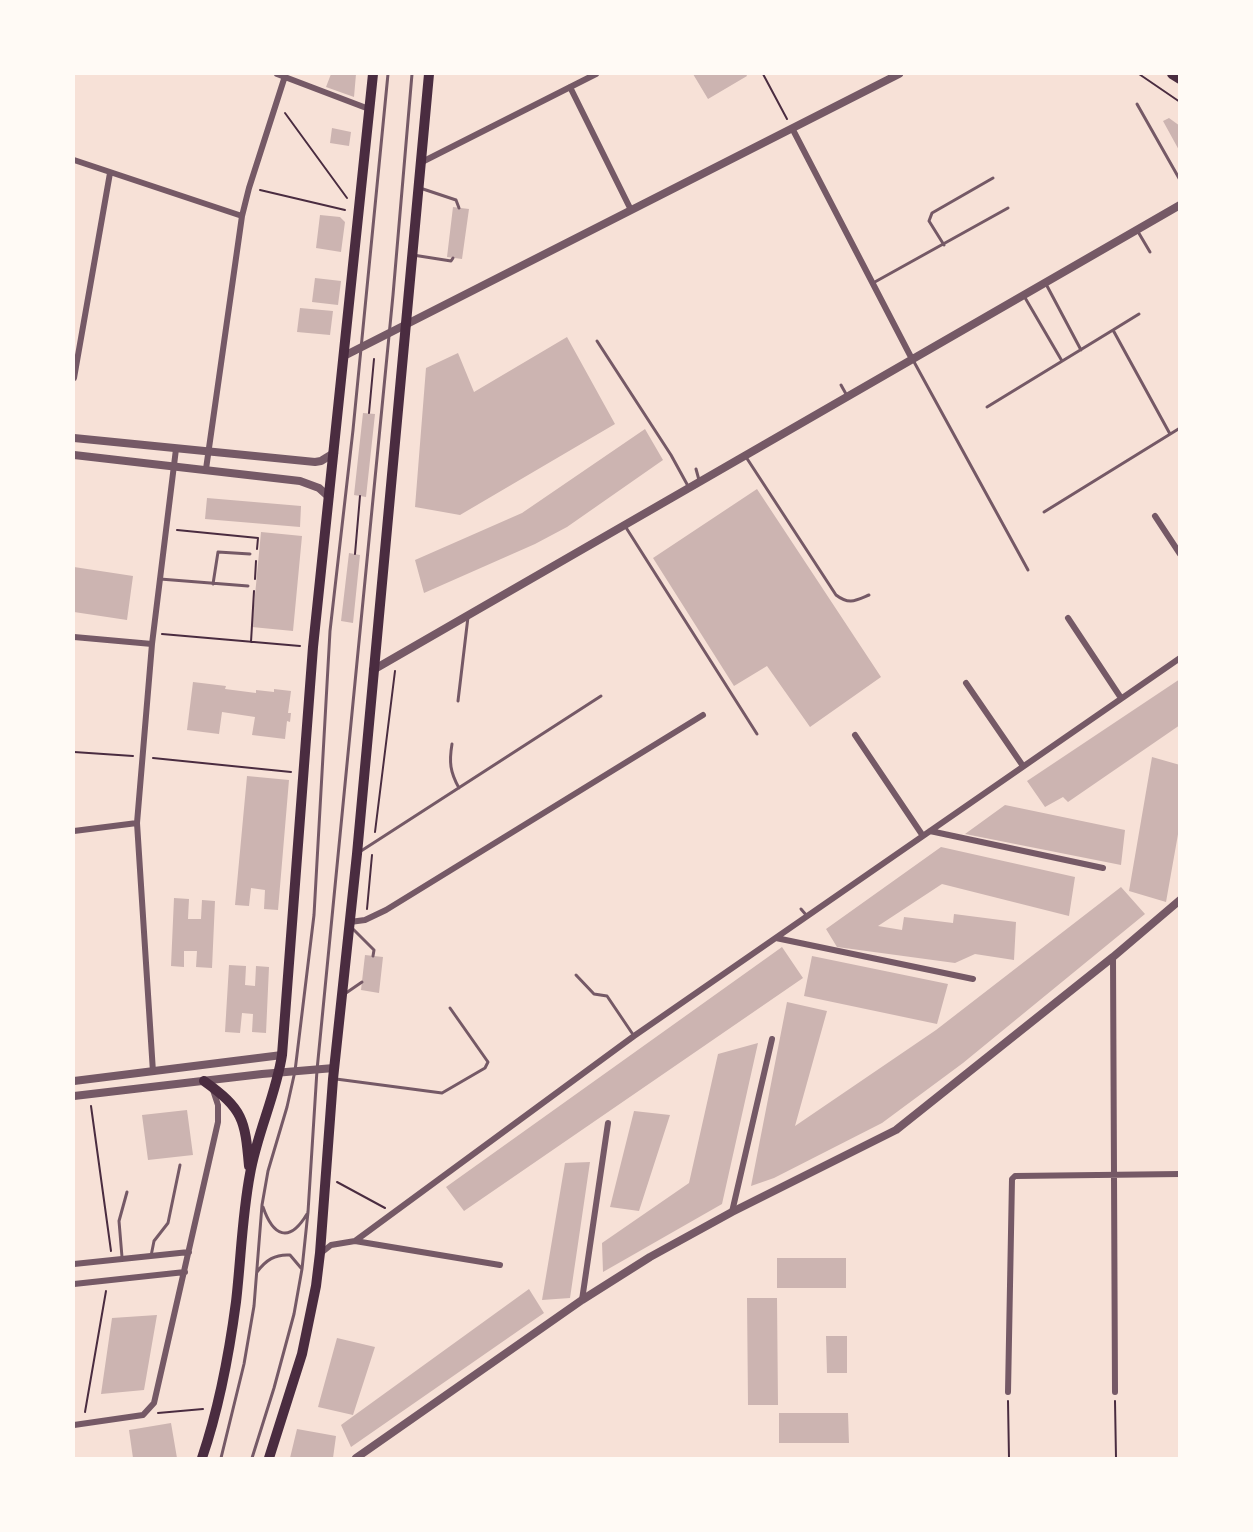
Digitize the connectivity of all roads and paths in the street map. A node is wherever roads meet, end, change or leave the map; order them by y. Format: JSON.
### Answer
{"nodes":[{"id":1,"x":277,"y":74,"type":"edge"},
{"id":2,"x":373,"y":74,"type":"edge"},
{"id":3,"x":388,"y":74,"type":"edge"},
{"id":4,"x":412,"y":74,"type":"edge"},
{"id":5,"x":429,"y":74,"type":"edge"},
{"id":6,"x":596,"y":74,"type":"edge"},
{"id":7,"x":763,"y":74,"type":"edge"},
{"id":8,"x":899,"y":74,"type":"edge"},
{"id":9,"x":1139,"y":74,"type":"edge"},
{"id":10,"x":1172,"y":74,"type":"edge"},
{"id":11,"x":285,"y":76,"type":"junction"},
{"id":12,"x":1179,"y":79,"type":"edge"},
{"id":13,"x":570,"y":87,"type":"junction"},
{"id":14,"x":276,"y":102,"type":"junction"},
{"id":15,"x":1179,"y":102,"type":"edge"},
{"id":16,"x":1137,"y":104,"type":"dead end"},
{"id":17,"x":369,"y":109,"type":"junction"},
{"id":18,"x":792,"y":128,"type":"junction"},
{"id":19,"x":74,"y":160,"type":"edge"},
{"id":20,"x":420,"y":163,"type":"junction"},
{"id":21,"x":110,"y":173,"type":"junction"},
{"id":22,"x":993,"y":178,"type":"dead end"},
{"id":23,"x":1179,"y":180,"type":"edge"},
{"id":24,"x":249,"y":188,"type":"junction"},
{"id":25,"x":418,"y":188,"type":"junction"},
{"id":26,"x":349,"y":200,"type":"dead end"},
{"id":27,"x":1179,"y":205,"type":"edge"},
{"id":28,"x":459,"y":208,"type":"dead end"},
{"id":29,"x":1008,"y":208,"type":"dead end"},
{"id":30,"x":348,"y":210,"type":"dead end"},
{"id":31,"x":631,"y":210,"type":"junction"},
{"id":32,"x":242,"y":216,"type":"junction"},
{"id":33,"x":1137,"y":230,"type":"junction"},
{"id":34,"x":944,"y":245,"type":"junction"},
{"id":35,"x":1150,"y":252,"type":"dead end"},
{"id":36,"x":412,"y":255,"type":"junction"},
{"id":37,"x":453,"y":258,"type":"dead end"},
{"id":38,"x":1045,"y":282,"type":"junction"},
{"id":39,"x":873,"y":283,"type":"junction"},
{"id":40,"x":1023,"y":295,"type":"junction"},
{"id":41,"x":1139,"y":314,"type":"dead end"},
{"id":42,"x":405,"y":324,"type":"junction"},
{"id":43,"x":1113,"y":330,"type":"junction"},
{"id":44,"x":389,"y":332,"type":"junction"},
{"id":45,"x":597,"y":341,"type":"dead end"},
{"id":46,"x":360,"y":347,"type":"junction"},
{"id":47,"x":1081,"y":350,"type":"junction"},
{"id":48,"x":344,"y":356,"type":"junction"},
{"id":49,"x":912,"y":358,"type":"junction"},
{"id":50,"x":374,"y":359,"type":"dead end"},
{"id":51,"x":1062,"y":361,"type":"junction"},
{"id":52,"x":74,"y":378,"type":"edge"},
{"id":53,"x":841,"y":385,"type":"dead end"},
{"id":54,"x":848,"y":396,"type":"junction"},
{"id":55,"x":987,"y":406,"type":"dead end"},
{"id":56,"x":369,"y":413,"type":"dead end"},
{"id":57,"x":1179,"y":428,"type":"edge"},
{"id":58,"x":1170,"y":434,"type":"junction"},
{"id":59,"x":74,"y":438,"type":"edge"},
{"id":60,"x":176,"y":449,"type":"junction"},
{"id":61,"x":208,"y":452,"type":"junction"},
{"id":62,"x":334,"y":453,"type":"junction"},
{"id":63,"x":74,"y":455,"type":"edge"},
{"id":64,"x":745,"y":455,"type":"junction"},
{"id":65,"x":174,"y":465,"type":"junction"},
{"id":66,"x":206,"y":469,"type":"junction"},
{"id":67,"x":696,"y":469,"type":"dead end"},
{"id":68,"x":699,"y":482,"type":"junction"},
{"id":69,"x":689,"y":488,"type":"junction"},
{"id":70,"x":360,"y":496,"type":"dead end"},
{"id":71,"x":329,"y":497,"type":"junction"},
{"id":72,"x":1044,"y":512,"type":"dead end"},
{"id":73,"x":1155,"y":516,"type":"dead end"},
{"id":74,"x":624,"y":524,"type":"junction"},
{"id":75,"x":166,"y":529,"type":"junction"},
{"id":76,"x":257,"y":549,"type":"dead end"},
{"id":77,"x":250,"y":554,"type":"dead end"},
{"id":78,"x":355,"y":554,"type":"dead end"},
{"id":79,"x":1179,"y":554,"type":"edge"},
{"id":80,"x":256,"y":561,"type":"dead end"},
{"id":81,"x":1028,"y":570,"type":"dead end"},
{"id":82,"x":160,"y":579,"type":"junction"},
{"id":83,"x":213,"y":584,"type":"junction"},
{"id":84,"x":248,"y":586,"type":"dead end"},
{"id":85,"x":869,"y":595,"type":"dead end"},
{"id":86,"x":468,"y":615,"type":"junction"},
{"id":87,"x":1068,"y":618,"type":"dead end"},
{"id":88,"x":153,"y":634,"type":"junction"},
{"id":89,"x":74,"y":637,"type":"edge"},
{"id":90,"x":250,"y":642,"type":"junction"},
{"id":91,"x":152,"y":644,"type":"junction"},
{"id":92,"x":302,"y":646,"type":"dead end"},
{"id":93,"x":397,"y":656,"type":"junction"},
{"id":94,"x":1179,"y":658,"type":"edge"},
{"id":95,"x":373,"y":670,"type":"junction"},
{"id":96,"x":966,"y":683,"type":"dead end"},
{"id":97,"x":601,"y":696,"type":"dead end"},
{"id":98,"x":1121,"y":698,"type":"junction"},
{"id":99,"x":458,"y":701,"type":"dead end"},
{"id":100,"x":703,"y":715,"type":"dead end"},
{"id":101,"x":757,"y":734,"type":"dead end"},
{"id":102,"x":855,"y":735,"type":"dead end"},
{"id":103,"x":452,"y":744,"type":"dead end"},
{"id":104,"x":74,"y":752,"type":"edge"},
{"id":105,"x":142,"y":757,"type":"junction"},
{"id":106,"x":1023,"y":766,"type":"junction"},
{"id":107,"x":294,"y":772,"type":"dead end"},
{"id":108,"x":459,"y":788,"type":"junction"},
{"id":109,"x":137,"y":823,"type":"junction"},
{"id":110,"x":74,"y":831,"type":"edge"},
{"id":111,"x":930,"y":831,"type":"junction"},
{"id":112,"x":922,"y":836,"type":"junction"},
{"id":113,"x":374,"y":843,"type":"junction"},
{"id":114,"x":357,"y":854,"type":"junction"},
{"id":115,"x":1103,"y":868,"type":"dead end"},
{"id":116,"x":1179,"y":900,"type":"edge"},
{"id":117,"x":801,"y":909,"type":"dead end"},
{"id":118,"x":807,"y":916,"type":"junction"},
{"id":119,"x":365,"y":920,"type":"junction"},
{"id":120,"x":350,"y":924,"type":"junction"},
{"id":121,"x":776,"y":938,"type":"junction"},
{"id":122,"x":373,"y":956,"type":"dead end"},
{"id":123,"x":1113,"y":957,"type":"junction"},
{"id":124,"x":576,"y":975,"type":"dead end"},
{"id":125,"x":973,"y":979,"type":"dead end"},
{"id":126,"x":362,"y":982,"type":"dead end"},
{"id":127,"x":342,"y":996,"type":"junction"},
{"id":128,"x":450,"y":1008,"type":"dead end"},
{"id":129,"x":634,"y":1036,"type":"junction"},
{"id":130,"x":772,"y":1039,"type":"dead end"},
{"id":131,"x":282,"y":1055,"type":"junction"},
{"id":132,"x":317,"y":1070,"type":"junction"},
{"id":133,"x":295,"y":1071,"type":"junction"},
{"id":134,"x":153,"y":1072,"type":"junction"},
{"id":135,"x":279,"y":1072,"type":"junction"},
{"id":136,"x":334,"y":1073,"type":"junction"},
{"id":137,"x":74,"y":1081,"type":"edge"},
{"id":138,"x":208,"y":1084,"type":"junction"},
{"id":139,"x":74,"y":1096,"type":"edge"},
{"id":140,"x":90,"y":1101,"type":"dead end"},
{"id":141,"x":608,"y":1123,"type":"dead end"},
{"id":142,"x":180,"y":1165,"type":"dead end"},
{"id":143,"x":250,"y":1174,"type":"junction"},
{"id":144,"x":1179,"y":1174,"type":"edge"},
{"id":145,"x":1114,"y":1175,"type":"junction"},
{"id":146,"x":337,"y":1182,"type":"dead end"},
{"id":147,"x":127,"y":1192,"type":"dead end"},
{"id":148,"x":262,"y":1205,"type":"junction"},
{"id":149,"x":308,"y":1212,"type":"junction"},
{"id":150,"x":732,"y":1212,"type":"junction"},
{"id":151,"x":395,"y":1213,"type":"junction"},
{"id":152,"x":356,"y":1241,"type":"junction"},
{"id":153,"x":189,"y":1252,"type":"junction"},
{"id":154,"x":320,"y":1253,"type":"junction"},
{"id":155,"x":151,"y":1256,"type":"junction"},
{"id":156,"x":122,"y":1259,"type":"junction"},
{"id":157,"x":112,"y":1260,"type":"junction"},
{"id":158,"x":74,"y":1264,"type":"edge"},
{"id":159,"x":500,"y":1265,"type":"dead end"},
{"id":160,"x":302,"y":1269,"type":"junction"},
{"id":161,"x":185,"y":1272,"type":"junction"},
{"id":162,"x":256,"y":1273,"type":"junction"},
{"id":163,"x":108,"y":1280,"type":"junction"},
{"id":164,"x":74,"y":1284,"type":"edge"},
{"id":165,"x":582,"y":1300,"type":"junction"},
{"id":166,"x":1008,"y":1392,"type":"joint"},
{"id":167,"x":1115,"y":1392,"type":"joint"},
{"id":168,"x":204,"y":1409,"type":"dead end"},
{"id":169,"x":143,"y":1415,"type":"junction"},
{"id":170,"x":83,"y":1424,"type":"junction"},
{"id":171,"x":74,"y":1425,"type":"edge"},
{"id":172,"x":202,"y":1458,"type":"edge"},
{"id":173,"x":222,"y":1458,"type":"edge"},
{"id":174,"x":252,"y":1458,"type":"edge"},
{"id":175,"x":269,"y":1458,"type":"edge"},
{"id":176,"x":356,"y":1458,"type":"edge"},
{"id":177,"x":1009,"y":1458,"type":"edge"},
{"id":178,"x":1116,"y":1458,"type":"edge"}],
"edges":[{"from":1,"to":11,"type":"street"},
{"from":2,"to":17,"type":"main road"},
{"from":3,"to":46,"type":"lane"},
{"from":4,"to":44,"type":"lane"},
{"from":5,"to":20,"type":"main road"},
{"from":6,"to":13,"type":"street"},
{"from":7,"to":18,"type":"path"},
{"from":8,"to":18,"type":"street"},
{"from":9,"to":15,"type":"path"},
{"from":10,"to":12,"type":"main road"},
{"from":11,"to":14,"type":"street"},
{"from":11,"to":17,"type":"street"},
{"from":13,"to":20,"type":"street"},
{"from":13,"to":31,"type":"street"},
{"from":14,"to":24,"type":"street"},
{"from":14,"to":26,"type":"path"},
{"from":16,"to":23,"type":"lane"},
{"from":17,"to":48,"type":"main road"},
{"from":18,"to":31,"type":"street"},
{"from":18,"to":39,"type":"street"},
{"from":19,"to":21,"type":"street"},
{"from":20,"to":25,"type":"main road"},
{"from":21,"to":32,"type":"street"},
{"from":21,"to":52,"type":"street"},
{"from":22,"to":34,"type":"lane"},
{"from":24,"to":30,"type":"path"},
{"from":24,"to":32,"type":"street"},
{"from":25,"to":28,"type":"lane"},
{"from":25,"to":36,"type":"main road"},
{"from":27,"to":33,"type":"street"},
{"from":29,"to":34,"type":"lane"},
{"from":31,"to":42,"type":"street"},
{"from":32,"to":61,"type":"street"},
{"from":33,"to":35,"type":"lane"},
{"from":33,"to":38,"type":"street"},
{"from":34,"to":39,"type":"lane"},
{"from":36,"to":37,"type":"lane"},
{"from":36,"to":42,"type":"main road"},
{"from":38,"to":40,"type":"street"},
{"from":38,"to":47,"type":"lane"},
{"from":39,"to":49,"type":"street"},
{"from":40,"to":49,"type":"street"},
{"from":40,"to":51,"type":"lane"},
{"from":41,"to":43,"type":"lane"},
{"from":42,"to":44,"type":"street"},
{"from":42,"to":95,"type":"main road"},
{"from":43,"to":47,"type":"lane"},
{"from":43,"to":58,"type":"lane"},
{"from":44,"to":46,"type":"street"},
{"from":44,"to":132,"type":"lane"},
{"from":45,"to":69,"type":"lane"},
{"from":46,"to":48,"type":"street"},
{"from":46,"to":133,"type":"lane"},
{"from":47,"to":51,"type":"lane"},
{"from":48,"to":62,"type":"main road"},
{"from":49,"to":54,"type":"street"},
{"from":49,"to":81,"type":"lane"},
{"from":50,"to":56,"type":"path"},
{"from":51,"to":55,"type":"lane"},
{"from":53,"to":54,"type":"lane"},
{"from":54,"to":64,"type":"street"},
{"from":57,"to":58,"type":"lane"},
{"from":58,"to":72,"type":"lane"},
{"from":59,"to":60,"type":"street"},
{"from":60,"to":61,"type":"street"},
{"from":60,"to":65,"type":"street"},
{"from":61,"to":62,"type":"street"},
{"from":61,"to":66,"type":"street"},
{"from":62,"to":71,"type":"main road"},
{"from":63,"to":65,"type":"street"},
{"from":64,"to":68,"type":"street"},
{"from":64,"to":85,"type":"lane"},
{"from":65,"to":66,"type":"street"},
{"from":65,"to":75,"type":"street"},
{"from":66,"to":71,"type":"street"},
{"from":67,"to":68,"type":"lane"},
{"from":68,"to":69,"type":"street"},
{"from":69,"to":74,"type":"street"},
{"from":70,"to":78,"type":"path"},
{"from":71,"to":131,"type":"main road"},
{"from":73,"to":79,"type":"street"},
{"from":74,"to":86,"type":"street"},
{"from":74,"to":101,"type":"lane"},
{"from":75,"to":76,"type":"path"},
{"from":75,"to":82,"type":"street"},
{"from":77,"to":83,"type":"lane"},
{"from":80,"to":90,"type":"path"},
{"from":82,"to":83,"type":"lane"},
{"from":82,"to":88,"type":"street"},
{"from":83,"to":84,"type":"lane"},
{"from":86,"to":93,"type":"street"},
{"from":86,"to":99,"type":"lane"},
{"from":87,"to":98,"type":"street"},
{"from":88,"to":90,"type":"path"},
{"from":88,"to":91,"type":"street"},
{"from":89,"to":91,"type":"street"},
{"from":90,"to":92,"type":"path"},
{"from":91,"to":105,"type":"street"},
{"from":93,"to":95,"type":"street"},
{"from":93,"to":113,"type":"path"},
{"from":94,"to":98,"type":"street"},
{"from":95,"to":114,"type":"main road"},
{"from":96,"to":106,"type":"street"},
{"from":97,"to":108,"type":"lane"},
{"from":98,"to":106,"type":"street"},
{"from":100,"to":119,"type":"street"},
{"from":102,"to":112,"type":"street"},
{"from":103,"to":108,"type":"lane"},
{"from":104,"to":105,"type":"path"},
{"from":105,"to":107,"type":"path"},
{"from":105,"to":109,"type":"street"},
{"from":106,"to":111,"type":"street"},
{"from":108,"to":113,"type":"lane"},
{"from":109,"to":110,"type":"street"},
{"from":109,"to":134,"type":"street"},
{"from":111,"to":112,"type":"street"},
{"from":111,"to":115,"type":"street"},
{"from":112,"to":118,"type":"street"},
{"from":113,"to":114,"type":"lane"},
{"from":113,"to":119,"type":"path"},
{"from":114,"to":120,"type":"main road"},
{"from":116,"to":123,"type":"street"},
{"from":117,"to":118,"type":"lane"},
{"from":118,"to":121,"type":"street"},
{"from":119,"to":120,"type":"street"},
{"from":120,"to":122,"type":"lane"},
{"from":120,"to":127,"type":"main road"},
{"from":121,"to":125,"type":"street"},
{"from":121,"to":129,"type":"street"},
{"from":123,"to":145,"type":"street"},
{"from":123,"to":150,"type":"street"},
{"from":124,"to":129,"type":"lane"},
{"from":126,"to":127,"type":"lane"},
{"from":127,"to":136,"type":"main road"},
{"from":128,"to":136,"type":"lane"},
{"from":129,"to":151,"type":"street"},
{"from":130,"to":150,"type":"street"},
{"from":131,"to":134,"type":"street"},
{"from":131,"to":135,"type":"main road"},
{"from":132,"to":133,"type":"street"},
{"from":132,"to":136,"type":"street"},
{"from":132,"to":149,"type":"lane"},
{"from":133,"to":135,"type":"street"},
{"from":133,"to":148,"type":"lane"},
{"from":134,"to":137,"type":"street"},
{"from":135,"to":138,"type":"street"},
{"from":135,"to":143,"type":"main road"},
{"from":136,"to":154,"type":"main road"},
{"from":138,"to":139,"type":"street"},
{"from":138,"to":143,"type":"main road"},
{"from":138,"to":153,"type":"street"},
{"from":140,"to":157,"type":"path"},
{"from":141,"to":165,"type":"street"},
{"from":142,"to":155,"type":"lane"},
{"from":143,"to":172,"type":"main road"},
{"from":144,"to":145,"type":"street"},
{"from":145,"to":166,"type":"street"},
{"from":145,"to":167,"type":"street"},
{"from":146,"to":151,"type":"path"},
{"from":147,"to":156,"type":"lane"},
{"from":148,"to":149,"type":"lane"},
{"from":148,"to":162,"type":"lane"},
{"from":149,"to":160,"type":"lane"},
{"from":150,"to":165,"type":"street"},
{"from":151,"to":152,"type":"street"},
{"from":152,"to":154,"type":"street"},
{"from":152,"to":159,"type":"street"},
{"from":153,"to":155,"type":"street"},
{"from":153,"to":161,"type":"street"},
{"from":154,"to":175,"type":"main road"},
{"from":155,"to":156,"type":"street"},
{"from":156,"to":157,"type":"street"},
{"from":157,"to":158,"type":"street"},
{"from":160,"to":162,"type":"lane"},
{"from":160,"to":174,"type":"lane"},
{"from":161,"to":163,"type":"street"},
{"from":161,"to":169,"type":"street"},
{"from":162,"to":173,"type":"lane"},
{"from":163,"to":164,"type":"street"},
{"from":163,"to":170,"type":"path"},
{"from":165,"to":176,"type":"street"},
{"from":166,"to":177,"type":"path"},
{"from":167,"to":178,"type":"path"},
{"from":168,"to":169,"type":"path"},
{"from":169,"to":170,"type":"street"},
{"from":170,"to":171,"type":"street"}]}
